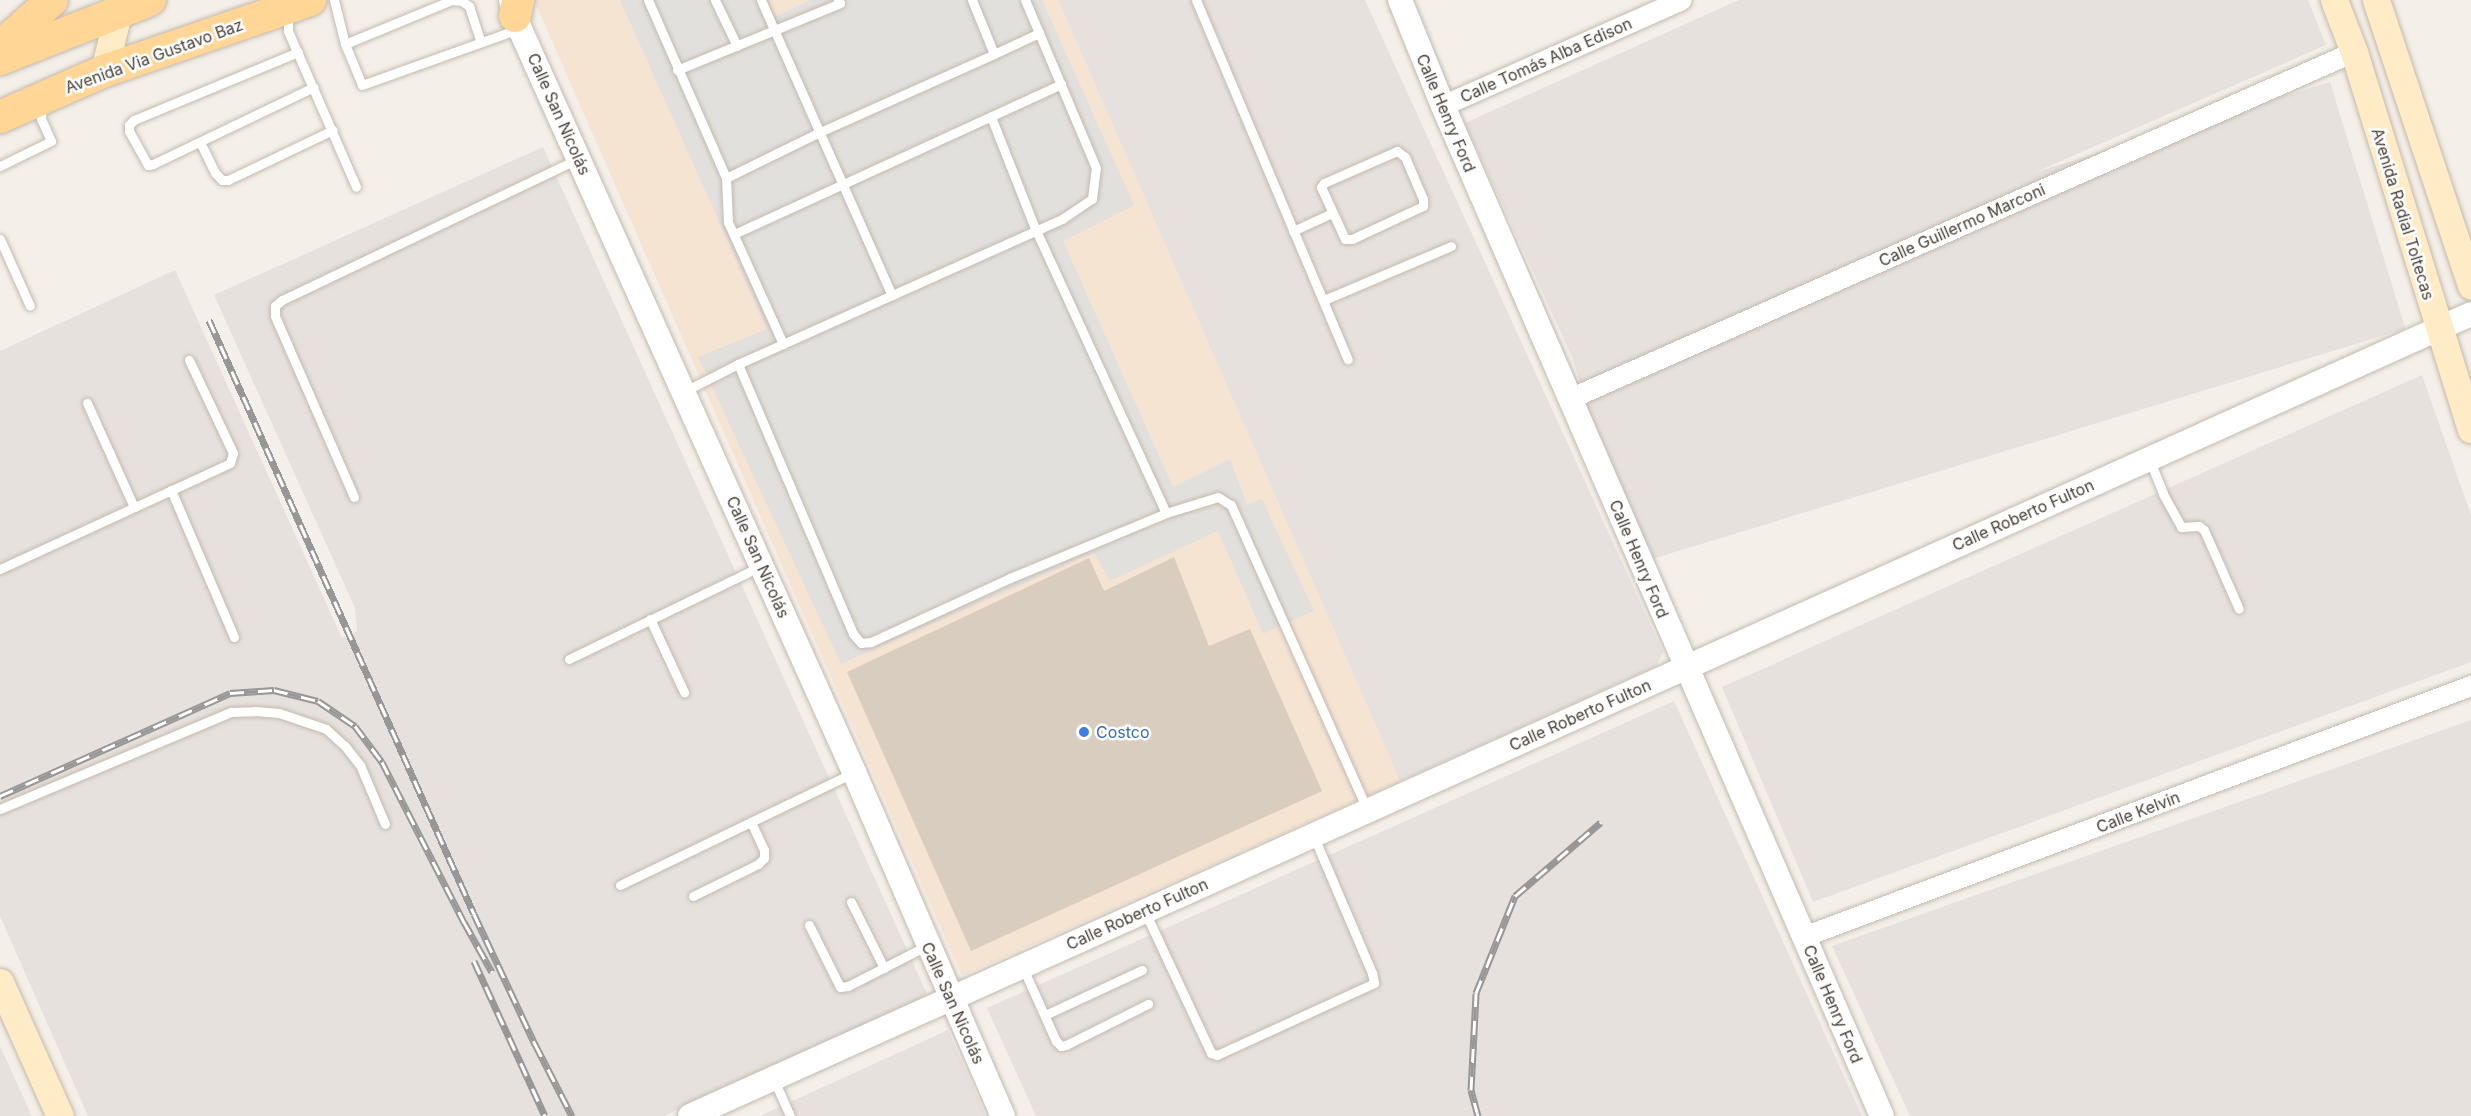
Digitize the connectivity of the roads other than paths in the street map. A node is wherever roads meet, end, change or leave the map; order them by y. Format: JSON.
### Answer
{"nodes":[{"id":1,"x":52,"y":0,"type":"edge"},
{"id":2,"x":150,"y":0,"type":"edge"},
{"id":3,"x":334,"y":0,"type":"edge"},
{"id":4,"x":648,"y":0,"type":"edge"},
{"id":5,"x":715,"y":0,"type":"edge"},
{"id":6,"x":761,"y":0,"type":"edge"},
{"id":7,"x":972,"y":0,"type":"edge"},
{"id":8,"x":1025,"y":0,"type":"edge"},
{"id":9,"x":1196,"y":0,"type":"edge"},
{"id":10,"x":1400,"y":0,"type":"edge"},
{"id":11,"x":1682,"y":0,"type":"edge"},
{"id":12,"x":2334,"y":0,"type":"edge"},
{"id":13,"x":2376,"y":0,"type":"edge"},
{"id":14,"x":842,"y":1,"type":"edge"},
{"id":15,"x":299,"y":4,"type":"edge"},
{"id":16,"x":119,"y":6,"type":"edge"},
{"id":17,"x":516,"y":11,"type":"edge"},
{"id":18,"x":775,"y":30,"type":"junction"},
{"id":19,"x":1039,"y":33,"type":"junction"},
{"id":20,"x":481,"y":42,"type":"junction"},
{"id":21,"x":345,"y":44,"type":"junction"},
{"id":22,"x":0,"y":46,"type":"edge"},
{"id":23,"x":736,"y":46,"type":"junction"},
{"id":24,"x":298,"y":52,"type":"junction"},
{"id":25,"x":2354,"y":52,"type":"junction"},
{"id":26,"x":994,"y":54,"type":"junction"},
{"id":27,"x":0,"y":59,"type":"edge"},
{"id":28,"x":677,"y":70,"type":"junction"},
{"id":29,"x":104,"y":71,"type":"junction"},
{"id":30,"x":1061,"y":84,"type":"junction"},
{"id":31,"x":314,"y":87,"type":"junction"},
{"id":32,"x":42,"y":98,"type":"junction"},
{"id":33,"x":1443,"y":106,"type":"junction"},
{"id":34,"x":0,"y":117,"type":"edge"},
{"id":35,"x":991,"y":117,"type":"junction"},
{"id":36,"x":333,"y":130,"type":"junction"},
{"id":37,"x":820,"y":132,"type":"junction"},
{"id":38,"x":200,"y":142,"type":"junction"},
{"id":39,"x":579,"y":158,"type":"junction"},
{"id":40,"x":0,"y":166,"type":"edge"},
{"id":41,"x":726,"y":178,"type":"junction"},
{"id":42,"x":843,"y":183,"type":"junction"},
{"id":43,"x":356,"y":187,"type":"dead end"},
{"id":44,"x":1332,"y":213,"type":"junction"},
{"id":45,"x":1036,"y":231,"type":"junction"},
{"id":46,"x":1293,"y":231,"type":"junction"},
{"id":47,"x":734,"y":234,"type":"junction"},
{"id":48,"x":0,"y":239,"type":"edge"},
{"id":49,"x":1451,"y":246,"type":"dead end"},
{"id":50,"x":2471,"y":286,"type":"edge"},
{"id":51,"x":892,"y":295,"type":"junction"},
{"id":52,"x":1324,"y":300,"type":"junction"},
{"id":53,"x":30,"y":306,"type":"dead end"},
{"id":54,"x":2471,"y":314,"type":"edge"},
{"id":55,"x":2438,"y":329,"type":"junction"},
{"id":56,"x":783,"y":344,"type":"junction"},
{"id":57,"x":1348,"y":359,"type":"dead end"},
{"id":58,"x":189,"y":360,"type":"dead end"},
{"id":59,"x":738,"y":364,"type":"junction"},
{"id":60,"x":685,"y":391,"type":"junction"},
{"id":61,"x":1570,"y":399,"type":"junction"},
{"id":62,"x":87,"y":403,"type":"dead end"},
{"id":63,"x":2471,"y":429,"type":"edge"},
{"id":64,"x":2149,"y":459,"type":"junction"},
{"id":65,"x":171,"y":490,"type":"junction"},
{"id":66,"x":354,"y":497,"type":"dead end"},
{"id":67,"x":134,"y":507,"type":"junction"},
{"id":68,"x":1166,"y":513,"type":"junction"},
{"id":69,"x":761,"y":566,"type":"junction"},
{"id":70,"x":0,"y":569,"type":"edge"},
{"id":71,"x":2239,"y":609,"type":"dead end"},
{"id":72,"x":650,"y":620,"type":"junction"},
{"id":73,"x":234,"y":637,"type":"dead end"},
{"id":74,"x":569,"y":659,"type":"dead end"},
{"id":75,"x":1686,"y":667,"type":"junction"},
{"id":76,"x":2471,"y":686,"type":"edge"},
{"id":77,"x":684,"y":692,"type":"dead end"},
{"id":78,"x":854,"y":772,"type":"junction"},
{"id":79,"x":0,"y":809,"type":"edge"},
{"id":80,"x":1368,"y":810,"type":"junction"},
{"id":81,"x":751,"y":822,"type":"junction"},
{"id":82,"x":385,"y":824,"type":"dead end"},
{"id":83,"x":1313,"y":835,"type":"junction"},
{"id":84,"x":620,"y":885,"type":"dead end"},
{"id":85,"x":693,"y":896,"type":"dead end"},
{"id":86,"x":851,"y":902,"type":"dead end"},
{"id":87,"x":1144,"y":911,"type":"junction"},
{"id":88,"x":809,"y":925,"type":"dead end"},
{"id":89,"x":1804,"y":937,"type":"junction"},
{"id":90,"x":928,"y":945,"type":"junction"},
{"id":91,"x":1022,"y":966,"type":"junction"},
{"id":92,"x":884,"y":968,"type":"junction"},
{"id":93,"x":1142,"y":970,"type":"dead end"},
{"id":94,"x":0,"y":982,"type":"edge"},
{"id":95,"x":951,"y":998,"type":"junction"},
{"id":96,"x":1148,"y":1004,"type":"dead end"},
{"id":97,"x":1045,"y":1015,"type":"junction"},
{"id":98,"x":773,"y":1078,"type":"junction"},
{"id":99,"x":60,"y":1116,"type":"edge"},
{"id":100,"x":690,"y":1116,"type":"edge"},
{"id":101,"x":790,"y":1116,"type":"edge"},
{"id":102,"x":1003,"y":1116,"type":"edge"},
{"id":103,"x":1882,"y":1116,"type":"edge"}],
"edges":[{"from":1,"to":22,"type":"main road"},
{"from":2,"to":16,"type":"main road"},
{"from":3,"to":21,"type":"lane"},
{"from":4,"to":28,"type":"lane"},
{"from":5,"to":23,"type":"lane"},
{"from":6,"to":18,"type":"lane"},
{"from":7,"to":26,"type":"lane"},
{"from":8,"to":19,"type":"lane"},
{"from":9,"to":46,"type":"lane"},
{"from":10,"to":33,"type":"street","name":"Calle Henry Ford"},
{"from":11,"to":33,"type":"street","name":"Calle Tomás Alba Edison"},
{"from":12,"to":25,"type":"main road","name":"Avenida Radial Toltecas"},
{"from":13,"to":50,"type":"main road"},
{"from":14,"to":18,"type":"lane"},
{"from":15,"to":24,"type":"lane"},
{"from":15,"to":29,"type":"main road","name":"Avenida Via Gustavo Baz"},
{"from":16,"to":27,"type":"main road"},
{"from":16,"to":29,"type":"main road"},
{"from":17,"to":20,"type":"lane"},
{"from":17,"to":39,"type":"street","name":"Calle San Nicolás"},
{"from":18,"to":23,"type":"lane"},
{"from":18,"to":37,"type":"lane"},
{"from":19,"to":26,"type":"lane"},
{"from":19,"to":30,"type":"lane"},
{"from":20,"to":21,"type":"lane"},
{"from":20,"to":21,"type":"lane"},
{"from":23,"to":28,"type":"lane"},
{"from":24,"to":31,"type":"lane"},
{"from":24,"to":38,"type":"lane"},
{"from":25,"to":55,"type":"main road","name":"Avenida Radial Toltecas"},
{"from":25,"to":61,"type":"street","name":"Calle Guillermo Marconi"},
{"from":26,"to":37,"type":"lane"},
{"from":28,"to":41,"type":"lane"},
{"from":29,"to":32,"type":"main road","name":"Avenida Via Gustavo Baz"},
{"from":30,"to":35,"type":"lane"},
{"from":30,"to":45,"type":"lane"},
{"from":31,"to":36,"type":"lane"},
{"from":31,"to":38,"type":"lane"},
{"from":32,"to":34,"type":"main road","name":"Avenida Via Gustavo Baz"},
{"from":32,"to":40,"type":"lane"},
{"from":33,"to":61,"type":"street","name":"Calle Henry Ford"},
{"from":35,"to":42,"type":"lane"},
{"from":35,"to":45,"type":"lane"},
{"from":36,"to":38,"type":"lane"},
{"from":36,"to":43,"type":"lane"},
{"from":37,"to":41,"type":"lane"},
{"from":37,"to":42,"type":"lane"},
{"from":39,"to":60,"type":"street","name":"Calle San Nicolás"},
{"from":39,"to":66,"type":"lane"},
{"from":41,"to":47,"type":"lane"},
{"from":42,"to":47,"type":"lane"},
{"from":42,"to":51,"type":"lane"},
{"from":44,"to":44,"type":"lane"},
{"from":44,"to":46,"type":"lane"},
{"from":45,"to":51,"type":"lane"},
{"from":45,"to":68,"type":"lane"},
{"from":46,"to":52,"type":"lane"},
{"from":47,"to":56,"type":"lane"},
{"from":48,"to":53,"type":"lane"},
{"from":49,"to":52,"type":"lane"},
{"from":51,"to":56,"type":"lane"},
{"from":52,"to":57,"type":"lane"},
{"from":54,"to":55,"type":"street","name":"Calle Roberto Fulton"},
{"from":55,"to":63,"type":"main road","name":"Avenida Radial Toltecas"},
{"from":55,"to":64,"type":"street","name":"Calle Roberto Fulton"},
{"from":56,"to":59,"type":"lane"},
{"from":58,"to":65,"type":"lane"},
{"from":59,"to":60,"type":"lane"},
{"from":59,"to":68,"type":"lane"},
{"from":60,"to":69,"type":"street","name":"Calle San Nicolás"},
{"from":61,"to":75,"type":"street","name":"Calle Henry Ford"},
{"from":62,"to":67,"type":"lane"},
{"from":64,"to":71,"type":"lane"},
{"from":64,"to":75,"type":"street","name":"Calle Roberto Fulton"},
{"from":65,"to":67,"type":"lane"},
{"from":65,"to":73,"type":"lane"},
{"from":67,"to":70,"type":"lane"},
{"from":68,"to":80,"type":"lane"},
{"from":69,"to":72,"type":"lane"},
{"from":69,"to":78,"type":"street","name":"Calle San Nicolás"},
{"from":72,"to":74,"type":"lane"},
{"from":72,"to":77,"type":"lane"},
{"from":75,"to":80,"type":"street","name":"Calle Roberto Fulton"},
{"from":75,"to":89,"type":"street","name":"Calle Henry Ford"},
{"from":76,"to":89,"type":"street","name":"Calle Kelvin"},
{"from":78,"to":81,"type":"lane"},
{"from":78,"to":90,"type":"street","name":"Calle San Nicolás"},
{"from":79,"to":82,"type":"lane"},
{"from":80,"to":83,"type":"street","name":"Calle Roberto Fulton"},
{"from":81,"to":84,"type":"lane"},
{"from":81,"to":85,"type":"lane"},
{"from":83,"to":87,"type":"street","name":"Calle Roberto Fulton"},
{"from":83,"to":87,"type":"lane"},
{"from":86,"to":92,"type":"lane"},
{"from":87,"to":91,"type":"street","name":"Calle Roberto Fulton"},
{"from":88,"to":92,"type":"lane"},
{"from":89,"to":103,"type":"street","name":"Calle Henry Ford"},
{"from":90,"to":92,"type":"lane"},
{"from":90,"to":95,"type":"street","name":"Calle San Nicolás"},
{"from":91,"to":95,"type":"street","name":"Calle Roberto Fulton"},
{"from":91,"to":97,"type":"lane"},
{"from":93,"to":97,"type":"lane"},
{"from":94,"to":99,"type":"main road"},
{"from":95,"to":98,"type":"street","name":"Calle Roberto Fulton"},
{"from":95,"to":102,"type":"street","name":"Calle San Nicolás"},
{"from":96,"to":97,"type":"lane"},
{"from":98,"to":100,"type":"street","name":"Calle Roberto Fulton"},
{"from":98,"to":101,"type":"lane"}]}
